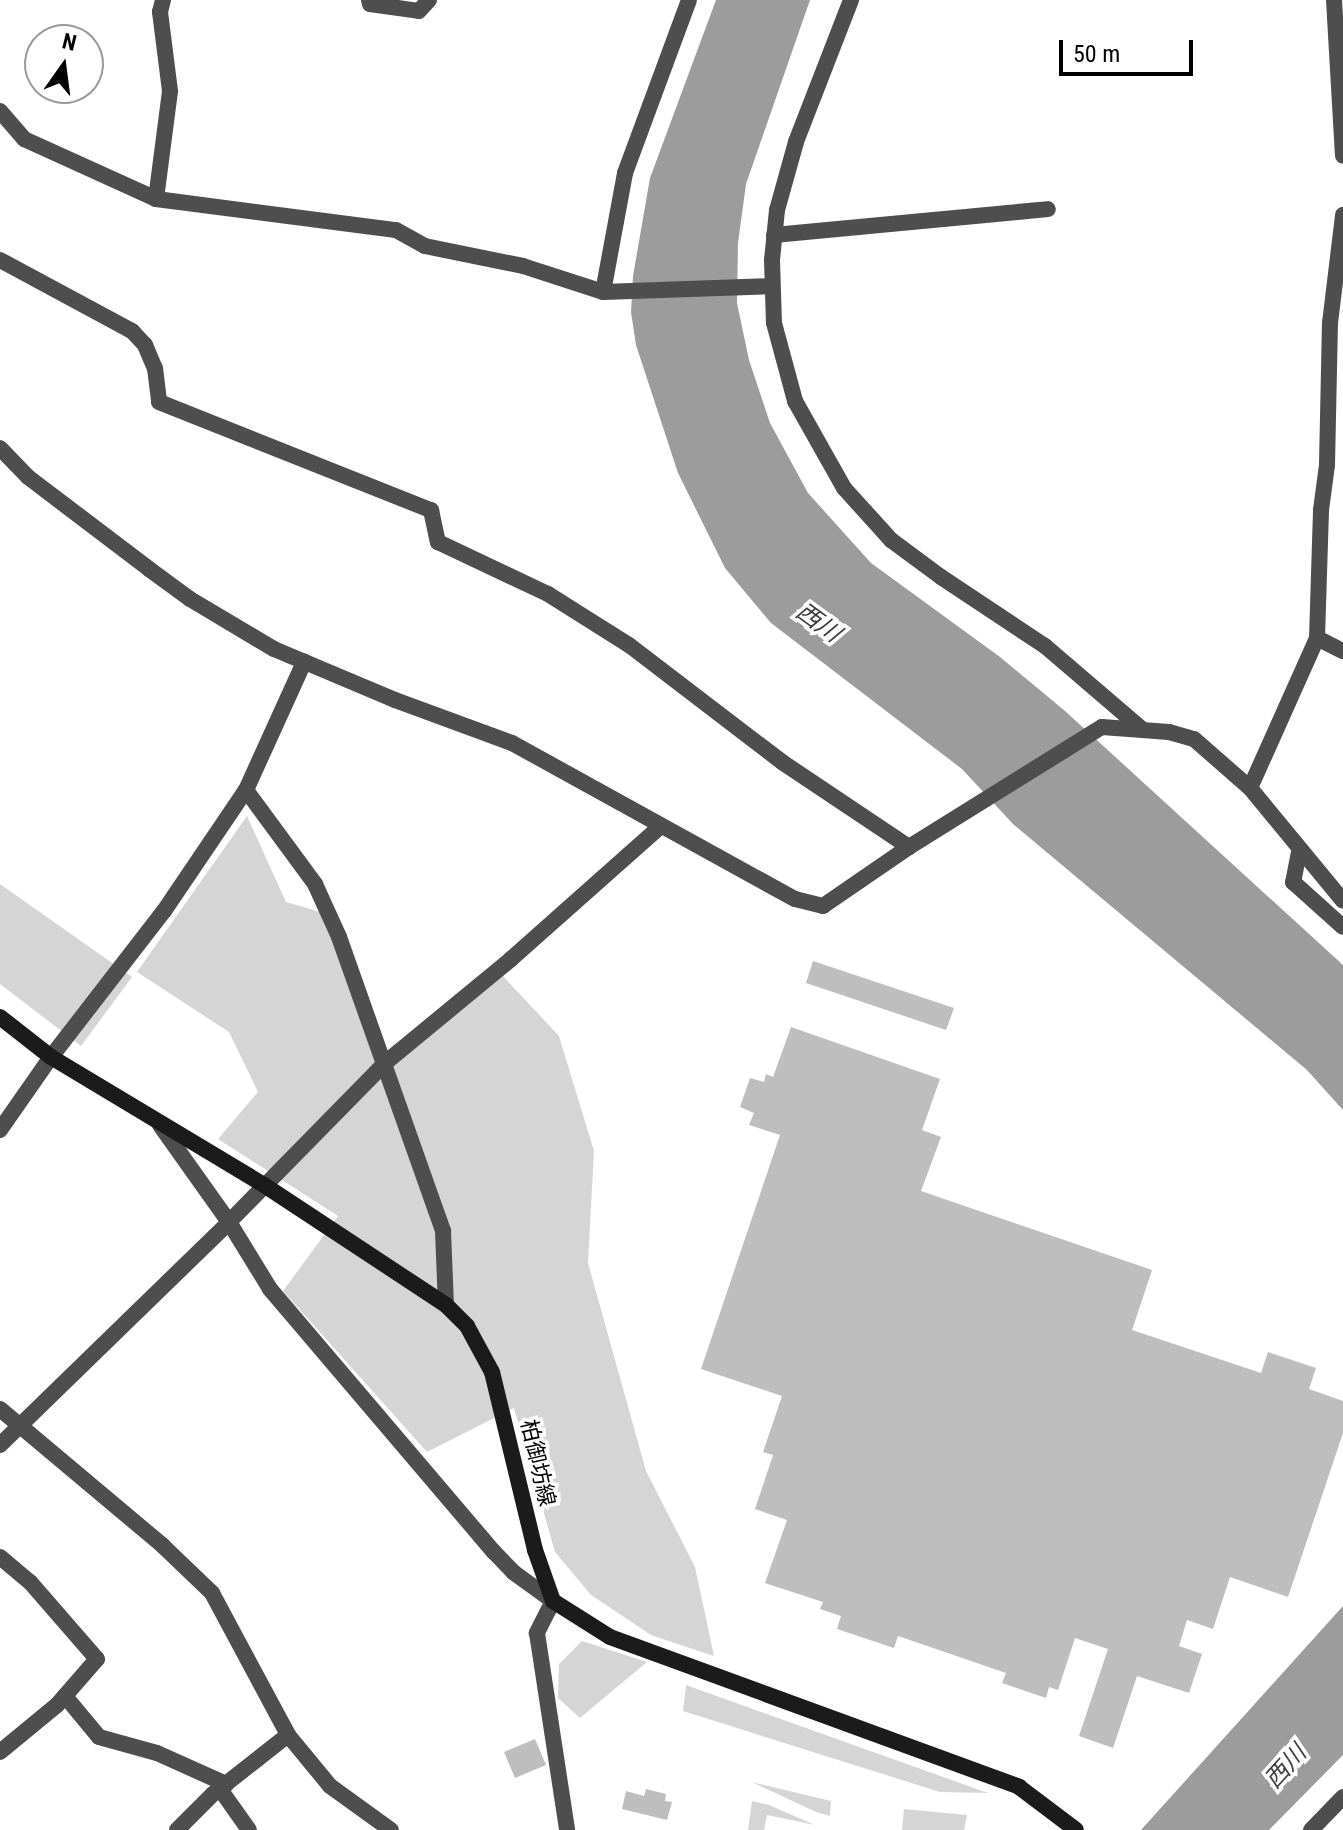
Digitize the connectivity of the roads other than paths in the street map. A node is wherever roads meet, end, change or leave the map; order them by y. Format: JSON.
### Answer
{"nodes":[{"id":1,"x":163,"y":0,"type":"edge"},
{"id":2,"x":369,"y":0,"type":"edge"},
{"id":3,"x":429,"y":0,"type":"edge"},
{"id":4,"x":689,"y":0,"type":"edge"},
{"id":5,"x":851,"y":0,"type":"edge"},
{"id":6,"x":1334,"y":0,"type":"edge"},
{"id":7,"x":0,"y":111,"type":"edge"},
{"id":8,"x":1343,"y":156,"type":"edge"},
{"id":9,"x":156,"y":199,"type":"junction"},
{"id":10,"x":1048,"y":209,"type":"dead end"},
{"id":11,"x":1343,"y":215,"type":"edge"},
{"id":12,"x":774,"y":235,"type":"junction"},
{"id":13,"x":0,"y":260,"type":"edge"},
{"id":14,"x":772,"y":286,"type":"junction"},
{"id":15,"x":610,"y":292,"type":"junction"},
{"id":16,"x":0,"y":448,"type":"edge"},
{"id":17,"x":1317,"y":638,"type":"junction"},
{"id":18,"x":1343,"y":651,"type":"edge"},
{"id":19,"x":304,"y":662,"type":"junction"},
{"id":20,"x":1142,"y":729,"type":"junction"},
{"id":21,"x":1250,"y":788,"type":"junction"},
{"id":22,"x":246,"y":790,"type":"junction"},
{"id":23,"x":661,"y":826,"type":"junction"},
{"id":24,"x":909,"y":847,"type":"junction"},
{"id":25,"x":1299,"y":852,"type":"junction"},
{"id":26,"x":1343,"y":901,"type":"edge"},
{"id":27,"x":1343,"y":927,"type":"edge"},
{"id":28,"x":0,"y":1017,"type":"edge"},
{"id":29,"x":51,"y":1057,"type":"junction"},
{"id":30,"x":385,"y":1063,"type":"junction"},
{"id":31,"x":160,"y":1125,"type":"junction"},
{"id":32,"x":0,"y":1130,"type":"edge"},
{"id":33,"x":264,"y":1185,"type":"junction"},
{"id":34,"x":229,"y":1222,"type":"junction"},
{"id":35,"x":446,"y":1305,"type":"junction"},
{"id":36,"x":0,"y":1409,"type":"edge"},
{"id":37,"x":20,"y":1424,"type":"junction"},
{"id":38,"x":0,"y":1445,"type":"edge"},
{"id":39,"x":0,"y":1557,"type":"edge"},
{"id":40,"x":553,"y":1601,"type":"junction"},
{"id":41,"x":65,"y":1696,"type":"junction"},
{"id":42,"x":288,"y":1735,"type":"junction"},
{"id":43,"x":0,"y":1752,"type":"edge"},
{"id":44,"x":223,"y":1786,"type":"junction"},
{"id":45,"x":1343,"y":1797,"type":"edge"},
{"id":46,"x":1056,"y":1824,"type":"edge"},
{"id":47,"x":177,"y":1830,"type":"edge"},
{"id":48,"x":249,"y":1830,"type":"edge"},
{"id":49,"x":391,"y":1830,"type":"edge"},
{"id":50,"x":567,"y":1830,"type":"edge"},
{"id":51,"x":1076,"y":1830,"type":"edge"},
{"id":52,"x":1311,"y":1830,"type":"edge"}],
"edges":[{"from":1,"to":9,"type":"street"},
{"from":2,"to":3,"type":"street"},
{"from":4,"to":15,"type":"street"},
{"from":5,"to":12,"type":"street"},
{"from":6,"to":8,"type":"street"},
{"from":7,"to":9,"type":"street"},
{"from":9,"to":15,"type":"street"},
{"from":10,"to":12,"type":"street"},
{"from":11,"to":17,"type":"street"},
{"from":12,"to":14,"type":"street"},
{"from":13,"to":24,"type":"street"},
{"from":14,"to":15,"type":"street"},
{"from":14,"to":20,"type":"street"},
{"from":16,"to":19,"type":"street"},
{"from":17,"to":18,"type":"street"},
{"from":17,"to":21,"type":"street"},
{"from":19,"to":22,"type":"street"},
{"from":19,"to":23,"type":"street"},
{"from":20,"to":21,"type":"street"},
{"from":20,"to":24,"type":"street"},
{"from":21,"to":25,"type":"street"},
{"from":22,"to":29,"type":"street"},
{"from":22,"to":30,"type":"street"},
{"from":23,"to":24,"type":"street"},
{"from":23,"to":30,"type":"street"},
{"from":25,"to":26,"type":"street"},
{"from":25,"to":27,"type":"street"},
{"from":28,"to":29,"type":"main road","name":"柏御坊線"},
{"from":29,"to":31,"type":"main road","name":"柏御坊線"},
{"from":29,"to":32,"type":"street"},
{"from":30,"to":33,"type":"street"},
{"from":30,"to":35,"type":"street"},
{"from":31,"to":33,"type":"main road","name":"柏御坊線"},
{"from":31,"to":34,"type":"street"},
{"from":33,"to":34,"type":"street"},
{"from":33,"to":35,"type":"main road","name":"柏御坊線"},
{"from":34,"to":37,"type":"street"},
{"from":34,"to":40,"type":"street"},
{"from":35,"to":40,"type":"main road","name":"柏御坊線"},
{"from":36,"to":37,"type":"street"},
{"from":37,"to":38,"type":"street"},
{"from":37,"to":42,"type":"street"},
{"from":39,"to":41,"type":"street"},
{"from":40,"to":46,"type":"main road"},
{"from":40,"to":50,"type":"street"},
{"from":41,"to":43,"type":"street"},
{"from":41,"to":44,"type":"street"},
{"from":42,"to":44,"type":"street"},
{"from":42,"to":49,"type":"street"},
{"from":44,"to":47,"type":"street"},
{"from":44,"to":48,"type":"street"},
{"from":45,"to":52,"type":"street"},
{"from":46,"to":51,"type":"main road"}]}
